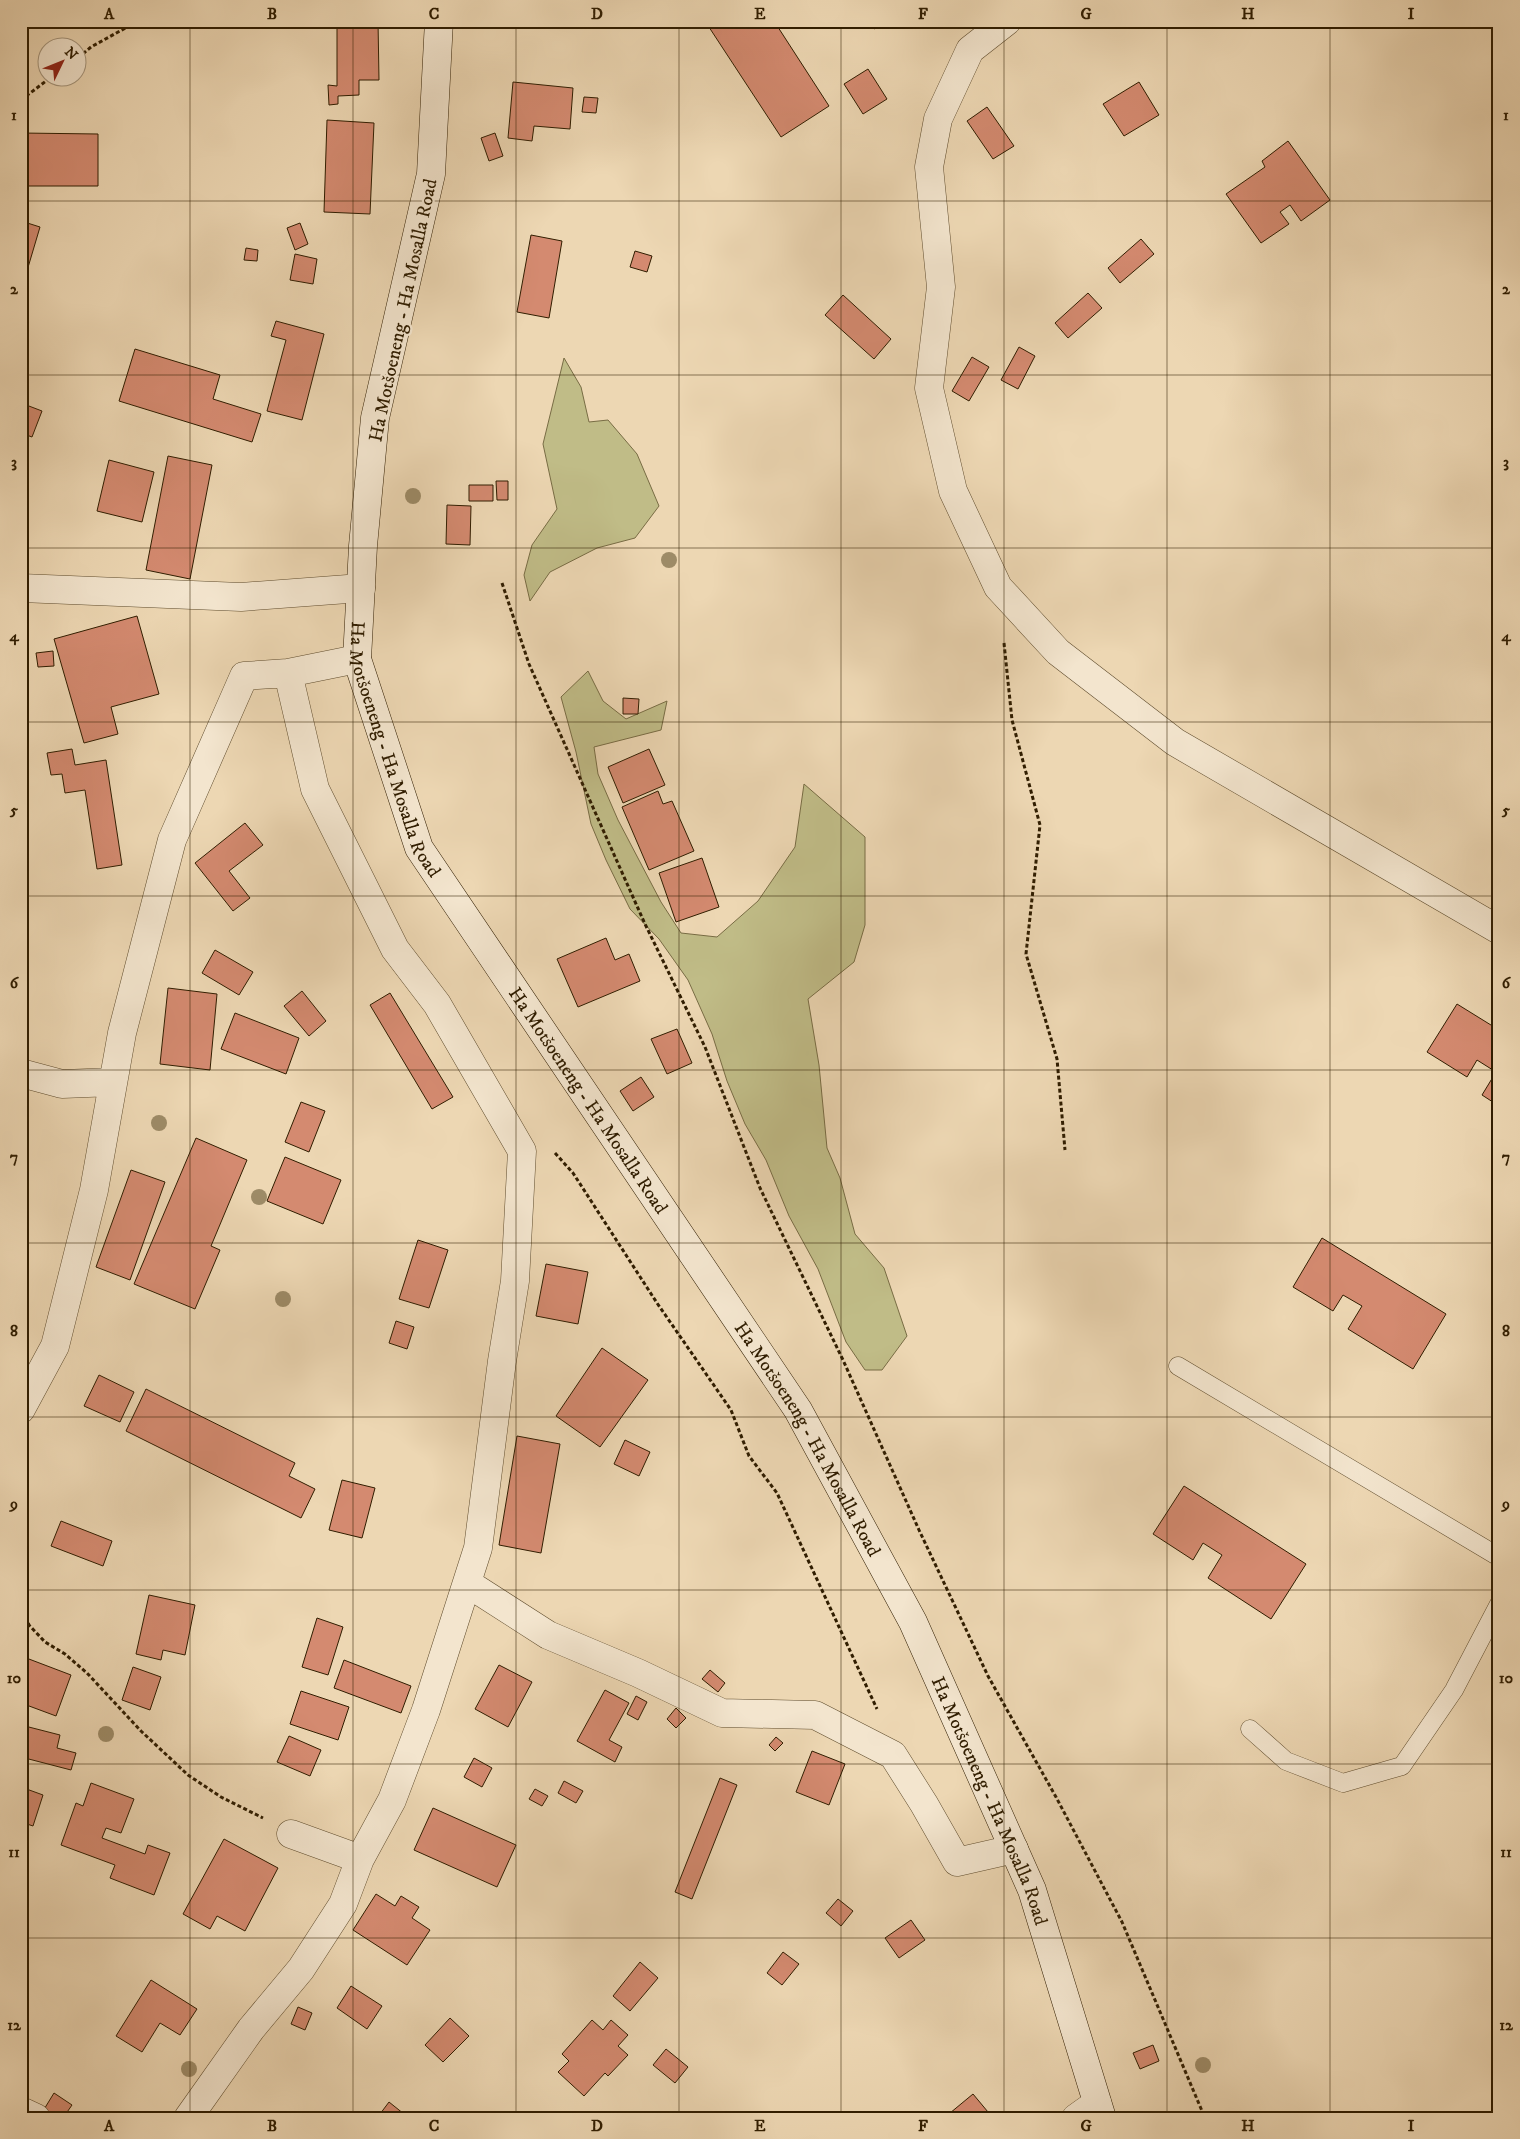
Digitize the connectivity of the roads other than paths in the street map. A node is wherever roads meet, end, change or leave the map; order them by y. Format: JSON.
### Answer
{"nodes":[{"id":1,"x":439,"y":21,"type":"edge"},
{"id":2,"x":1007,"y":21,"type":"edge"},
{"id":3,"x":21,"y":588,"type":"edge"},
{"id":4,"x":361,"y":588,"type":"junction"},
{"id":5,"x":358,"y":659,"type":"junction"},
{"id":6,"x":288,"y":673,"type":"junction"},
{"id":7,"x":1499,"y":930,"type":"edge"},
{"id":8,"x":21,"y":1073,"type":"edge"},
{"id":9,"x":113,"y":1082,"type":"junction"},
{"id":10,"x":1178,"y":1366,"type":"dead end"},
{"id":11,"x":21,"y":1409,"type":"edge"},
{"id":12,"x":1499,"y":1557,"type":"edge"},
{"id":13,"x":467,"y":1583,"type":"junction"},
{"id":14,"x":1499,"y":1604,"type":"edge"},
{"id":15,"x":1250,"y":1729,"type":"dead end"},
{"id":16,"x":290,"y":1834,"type":"road end"},
{"id":17,"x":1014,"y":1849,"type":"junction"},
{"id":18,"x":360,"y":1859,"type":"junction"},
{"id":19,"x":21,"y":2111,"type":"edge"},
{"id":20,"x":1092,"y":2113,"type":"edge"},
{"id":21,"x":36,"y":2118,"type":"edge"},
{"id":22,"x":188,"y":2118,"type":"edge"}],
"edges":[{"from":1,"to":4,"type":"street","name":"Ha Motšoeneng - Ha Mosalla Road"},
{"from":2,"to":7,"type":"street"},
{"from":3,"to":4,"type":"street"},
{"from":4,"to":5,"type":"street","name":"Ha Motšoeneng - Ha Mosalla Road"},
{"from":5,"to":6,"type":"street"},
{"from":5,"to":17,"type":"street","name":"Ha Motšoeneng - Ha Mosalla Road"},
{"from":6,"to":9,"type":"street"},
{"from":6,"to":13,"type":"street"},
{"from":8,"to":9,"type":"street"},
{"from":9,"to":11,"type":"street"},
{"from":10,"to":12,"type":"lane"},
{"from":13,"to":17,"type":"street"},
{"from":13,"to":18,"type":"street"},
{"from":14,"to":15,"type":"lane"},
{"from":16,"to":18,"type":"street"},
{"from":17,"to":20,"type":"street","name":"Ha Motšoeneng - Ha Mosalla Road"},
{"from":18,"to":22,"type":"street"},
{"from":19,"to":21,"type":"street"}]}
